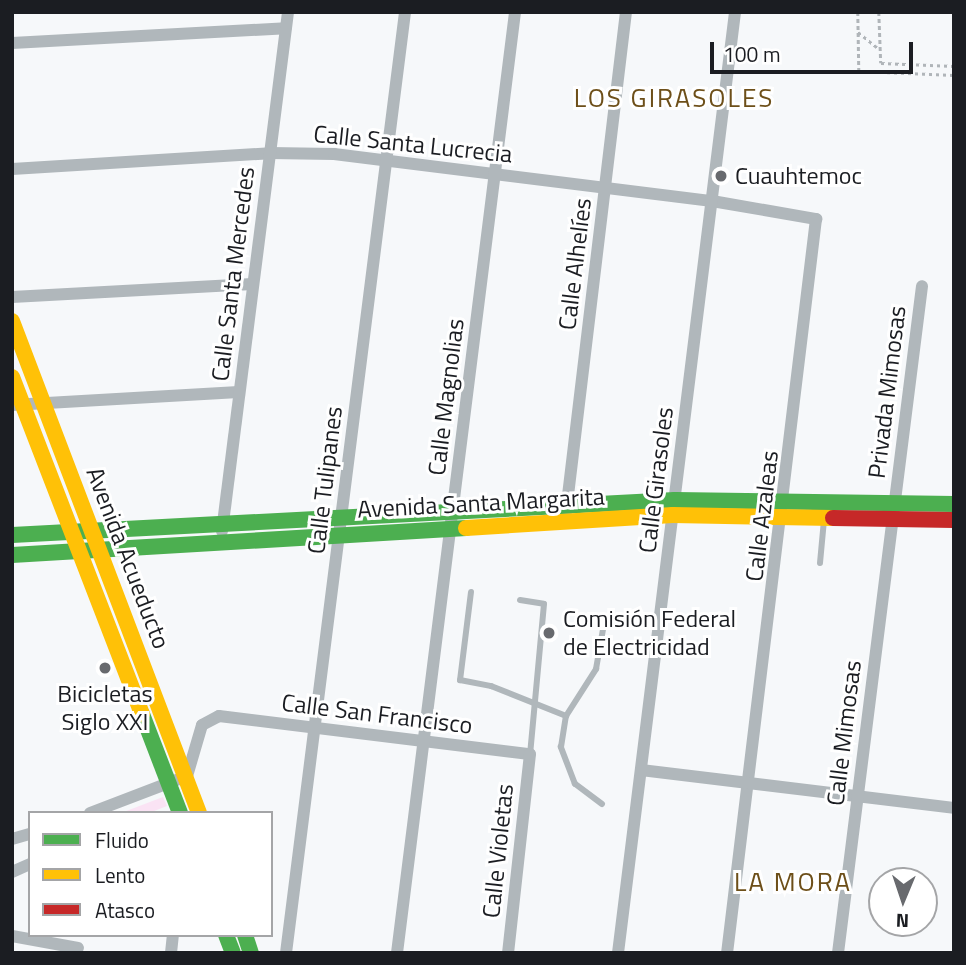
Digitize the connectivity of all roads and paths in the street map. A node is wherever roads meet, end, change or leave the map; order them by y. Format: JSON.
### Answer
{"nodes":[{"id":1,"x":288,"y":12,"type":"edge"},
{"id":2,"x":405,"y":12,"type":"edge"},
{"id":3,"x":515,"y":12,"type":"edge"},
{"id":4,"x":626,"y":12,"type":"edge"},
{"id":5,"x":735,"y":12,"type":"edge"},
{"id":6,"x":858,"y":12,"type":"edge"},
{"id":7,"x":879,"y":12,"type":"edge"},
{"id":8,"x":286,"y":28,"type":"junction"},
{"id":9,"x":858,"y":32,"type":"junction"},
{"id":10,"x":12,"y":43,"type":"edge"},
{"id":11,"x":879,"y":49,"type":"junction"},
{"id":12,"x":954,"y":66,"type":"edge"},
{"id":13,"x":954,"y":75,"type":"edge"},
{"id":14,"x":270,"y":153,"type":"junction"},
{"id":15,"x":387,"y":158,"type":"junction"},
{"id":16,"x":12,"y":169,"type":"edge"},
{"id":17,"x":496,"y":172,"type":"junction"},
{"id":18,"x":605,"y":187,"type":"junction"},
{"id":19,"x":712,"y":201,"type":"junction"},
{"id":20,"x":808,"y":215,"type":"joint"},
{"id":21,"x":253,"y":284,"type":"junction"},
{"id":22,"x":922,"y":286,"type":"dead end"},
{"id":23,"x":12,"y":297,"type":"edge"},
{"id":24,"x":12,"y":321,"type":"edge"},
{"id":25,"x":12,"y":377,"type":"edge"},
{"id":26,"x":239,"y":392,"type":"junction"},
{"id":27,"x":44,"y":403,"type":"junction"},
{"id":28,"x":17,"y":404,"type":"edge"},
{"id":29,"x":954,"y":504,"type":"edge"},
{"id":30,"x":674,"y":507,"type":"junction"},
{"id":31,"x":784,"y":509,"type":"junction"},
{"id":32,"x":893,"y":511,"type":"junction"},
{"id":33,"x":566,"y":513,"type":"junction"},
{"id":34,"x":824,"y":518,"type":"junction"},
{"id":35,"x":452,"y":519,"type":"junction"},
{"id":36,"x":954,"y":520,"type":"edge"},
{"id":37,"x":223,"y":523,"type":"junction"},
{"id":38,"x":340,"y":525,"type":"junction"},
{"id":39,"x":93,"y":530,"type":"junction"},
{"id":40,"x":71,"y":532,"type":"junction"},
{"id":41,"x":12,"y":535,"type":"edge"},
{"id":42,"x":222,"y":542,"type":"junction"},
{"id":43,"x":100,"y":549,"type":"junction"},
{"id":44,"x":79,"y":551,"type":"junction"},
{"id":45,"x":12,"y":555,"type":"edge"},
{"id":46,"x":820,"y":563,"type":"dead end"},
{"id":47,"x":471,"y":593,"type":"dead end"},
{"id":48,"x":520,"y":600,"type":"dead end"},
{"id":49,"x":604,"y":630,"type":"dead end"},
{"id":50,"x":531,"y":706,"type":"junction"},
{"id":51,"x":566,"y":716,"type":"junction"},
{"id":52,"x":315,"y":727,"type":"junction"},
{"id":53,"x":425,"y":741,"type":"junction"},
{"id":54,"x":530,"y":754,"type":"junction"},
{"id":55,"x":641,"y":770,"type":"junction"},
{"id":56,"x":187,"y":776,"type":"junction"},
{"id":57,"x":749,"y":783,"type":"junction"},
{"id":58,"x":169,"y":785,"type":"junction"},
{"id":59,"x":858,"y":796,"type":"junction"},
{"id":60,"x":602,"y":804,"type":"dead end"},
{"id":61,"x":197,"y":807,"type":"edge"},
{"id":62,"x":954,"y":808,"type":"edge"},
{"id":63,"x":96,"y":811,"type":"edge"},
{"id":64,"x":176,"y":811,"type":"edge"},
{"id":65,"x":28,"y":865,"type":"edge"},
{"id":66,"x":12,"y":872,"type":"edge"},
{"id":67,"x":12,"y":936,"type":"edge"},
{"id":68,"x":78,"y":945,"type":"edge"},
{"id":69,"x":286,"y":953,"type":"edge"},
{"id":70,"x":397,"y":953,"type":"edge"},
{"id":71,"x":508,"y":953,"type":"edge"},
{"id":72,"x":618,"y":953,"type":"edge"},
{"id":73,"x":727,"y":953,"type":"edge"},
{"id":74,"x":838,"y":953,"type":"edge"}],
"edges":[{"from":1,"to":8,"type":"street","name":"Calle Santa Mercedes"},
{"from":2,"to":15,"type":"street","name":"Calle Tulipanes"},
{"from":3,"to":17,"type":"street","name":"Calle Magnolias"},
{"from":4,"to":18,"type":"street","name":"Calle Alhelíes"},
{"from":5,"to":19,"type":"street","name":"Calle Girasoles"},
{"from":6,"to":9,"type":"path"},
{"from":7,"to":11,"type":"path"},
{"from":8,"to":10,"type":"street"},
{"from":8,"to":14,"type":"street","name":"Calle Santa Mercedes"},
{"from":9,"to":11,"type":"path"},
{"from":9,"to":13,"type":"path"},
{"from":11,"to":12,"type":"path"},
{"from":14,"to":15,"type":"street","name":"Calle Santa Lucrecia"},
{"from":14,"to":16,"type":"street","name":"Calle Santa Lucrecia"},
{"from":14,"to":21,"type":"street","name":"Calle Santa Mercedes"},
{"from":15,"to":17,"type":"street","name":"Calle Santa Lucrecia"},
{"from":15,"to":38,"type":"street","name":"Calle Tulipanes"},
{"from":17,"to":18,"type":"street","name":"Calle Santa Lucrecia"},
{"from":17,"to":35,"type":"street","name":"Calle Magnolias"},
{"from":18,"to":19,"type":"street","name":"Calle Santa Lucrecia"},
{"from":18,"to":33,"type":"street","name":"Calle Alhelíes"},
{"from":19,"to":20,"type":"street","name":"Calle Santa Lucrecia"},
{"from":19,"to":30,"type":"street","name":"Calle Girasoles"},
{"from":20,"to":31,"type":"street","name":"Calle Azaleas"},
{"from":21,"to":23,"type":"street"},
{"from":21,"to":26,"type":"street","name":"Calle Santa Mercedes"},
{"from":22,"to":32,"type":"street","name":"Privada Mimosas"},
{"from":24,"to":27,"type":"main road","name":"Avenida Acueducto"},
{"from":25,"to":28,"type":"main road","name":"Avenida Acueducto"},
{"from":26,"to":27,"type":"street"},
{"from":26,"to":37,"type":"street","name":"Calle Santa Mercedes"},
{"from":27,"to":28,"type":"street"},
{"from":27,"to":39,"type":"main road","name":"Avenida Acueducto"},
{"from":28,"to":40,"type":"main road","name":"Avenida Acueducto"},
{"from":29,"to":32,"type":"main road","name":"Avenida Santa Margarita"},
{"from":30,"to":31,"type":"main road","name":"Avenida Santa Margarita"},
{"from":30,"to":33,"type":"main road","name":"Avenida Santa Margarita"},
{"from":30,"to":55,"type":"street","name":"Calle Girasoles"},
{"from":31,"to":32,"type":"main road","name":"Avenida Santa Margarita"},
{"from":31,"to":34,"type":"main road","name":"Avenida Santa Margarita"},
{"from":31,"to":57,"type":"street","name":"Calle Azaleas"},
{"from":32,"to":34,"type":"main road","name":"Avenida Santa Margarita"},
{"from":32,"to":36,"type":"main road","name":"Avenida Santa Margarita"},
{"from":32,"to":59,"type":"street","name":"Calle Mimosas"},
{"from":33,"to":35,"type":"main road","name":"Avenida Santa Margarita"},
{"from":34,"to":46,"type":"lane"},
{"from":35,"to":38,"type":"main road","name":"Avenida Santa Margarita"},
{"from":35,"to":53,"type":"street","name":"Calle Magnolias"},
{"from":37,"to":38,"type":"main road","name":"Avenida Santa Margarita"},
{"from":37,"to":39,"type":"main road","name":"Avenida Santa Margarita"},
{"from":37,"to":42,"type":"street","name":"Calle Santa Mercedes"},
{"from":38,"to":42,"type":"main road","name":"Avenida Santa Margarita"},
{"from":38,"to":52,"type":"street","name":"Calle Tulipanes"},
{"from":39,"to":40,"type":"main road","name":"Avenida Santa Margarita"},
{"from":39,"to":43,"type":"main road","name":"Avenida Acueducto"},
{"from":40,"to":41,"type":"main road","name":"Avenida Santa Margarita"},
{"from":40,"to":44,"type":"main road","name":"Avenida Acueducto"},
{"from":42,"to":43,"type":"main road","name":"Avenida Santa Margarita"},
{"from":43,"to":44,"type":"main road","name":"Avenida Santa Margarita"},
{"from":43,"to":56,"type":"main road","name":"Avenida Acueducto"},
{"from":44,"to":45,"type":"main road","name":"Avenida Santa Margarita"},
{"from":44,"to":58,"type":"main road","name":"Avenida Acueducto"},
{"from":47,"to":50,"type":"lane"},
{"from":48,"to":50,"type":"lane"},
{"from":49,"to":51,"type":"lane"},
{"from":50,"to":51,"type":"lane"},
{"from":50,"to":54,"type":"lane"},
{"from":51,"to":60,"type":"lane"},
{"from":52,"to":53,"type":"street","name":"Calle San Francisco"},
{"from":52,"to":56,"type":"street","name":"Calle San Francisco"},
{"from":52,"to":69,"type":"street","name":"Calle Tulipanes"},
{"from":53,"to":54,"type":"street","name":"Calle San Francisco"},
{"from":53,"to":70,"type":"street","name":"Calle Magnolias"},
{"from":54,"to":71,"type":"street","name":"Calle Violetas"},
{"from":55,"to":57,"type":"street"},
{"from":55,"to":72,"type":"street","name":"Calle Girasoles"},
{"from":56,"to":58,"type":"street"},
{"from":56,"to":61,"type":"main road","name":"Avenida Acueducto"},
{"from":57,"to":59,"type":"street"},
{"from":57,"to":73,"type":"street","name":"Calle Azaleas"},
{"from":58,"to":63,"type":"street"},
{"from":58,"to":64,"type":"main road","name":"Avenida Acueducto"},
{"from":59,"to":62,"type":"street"},
{"from":59,"to":74,"type":"street","name":"Calle Mimosas"},
{"from":65,"to":66,"type":"street"},
{"from":67,"to":68,"type":"street"}]}
